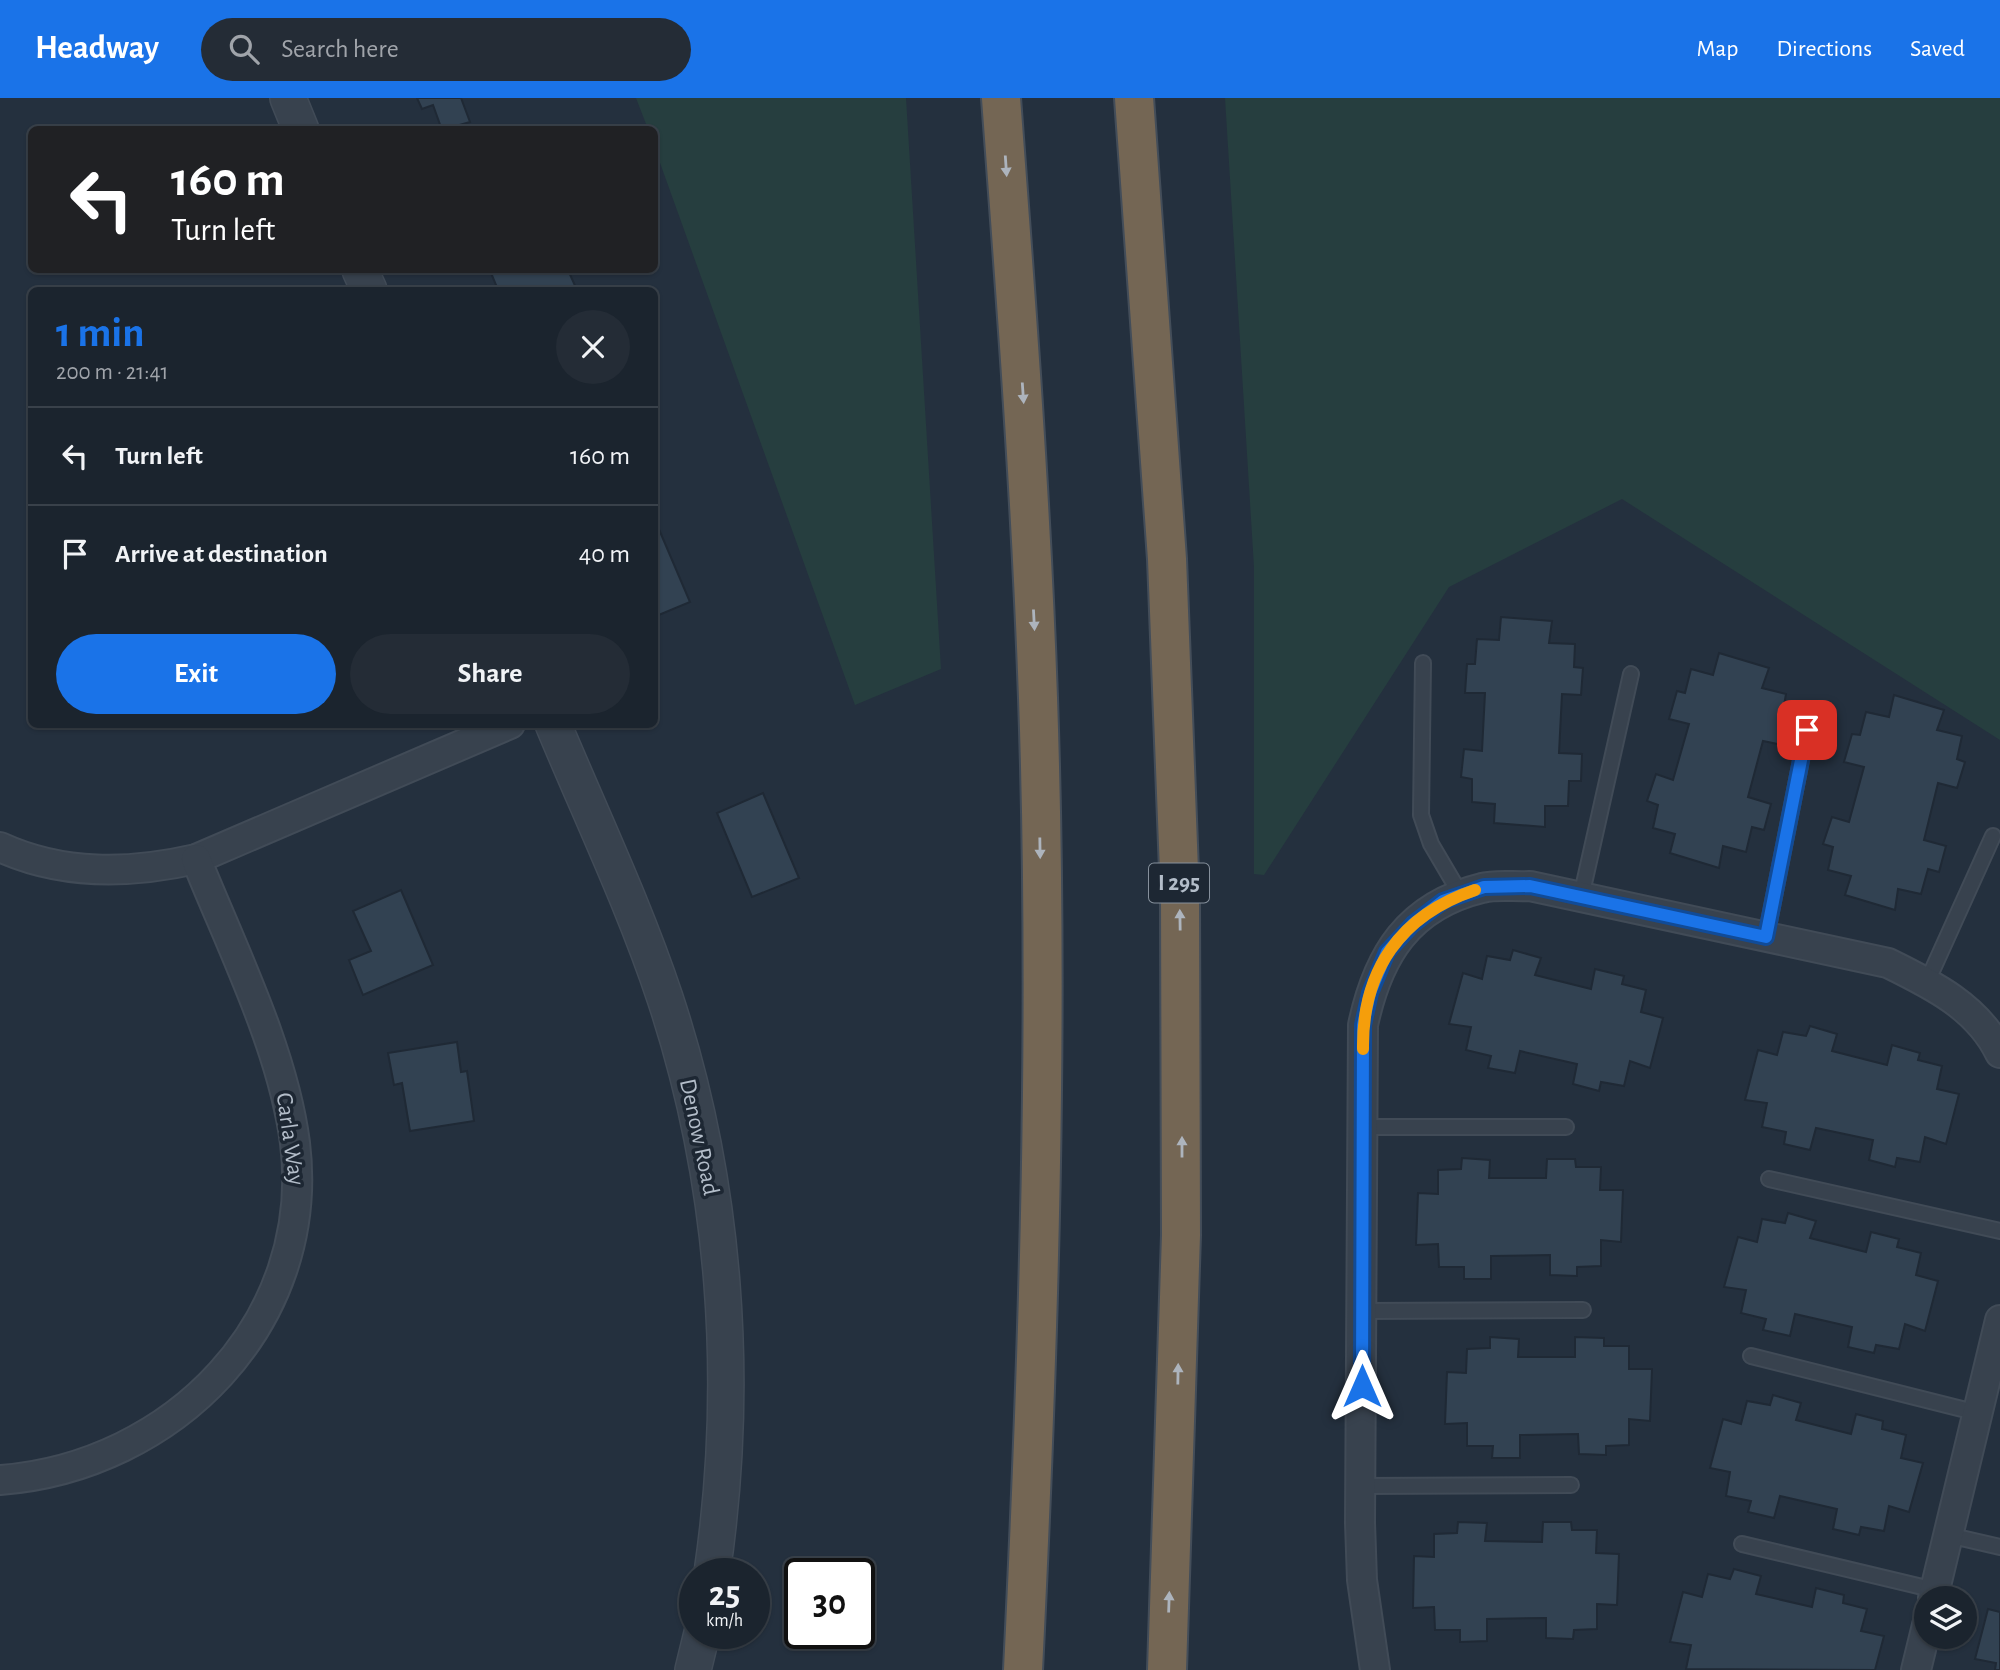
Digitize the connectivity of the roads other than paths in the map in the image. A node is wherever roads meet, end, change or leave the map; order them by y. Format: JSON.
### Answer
{"nodes":[{"id":1,"x":288,"y":98,"type":"edge"},
{"id":2,"x":1000,"y":98,"type":"edge"},
{"id":3,"x":1134,"y":98,"type":"edge"},
{"id":4,"x":299,"y":126,"type":"edge"},
{"id":5,"x":1423,"y":663,"type":"dead end"},
{"id":6,"x":1631,"y":674,"type":"dead end"},
{"id":7,"x":501,"y":728,"type":"edge"},
{"id":8,"x":555,"y":728,"type":"edge"},
{"id":9,"x":1807,"y":730,"type":"dead end"},
{"id":10,"x":1993,"y":836,"type":"dead end"},
{"id":11,"x":0,"y":847,"type":"edge"},
{"id":12,"x":196,"y":859,"type":"junction"},
{"id":13,"x":1461,"y":895,"type":"junction"},
{"id":14,"x":1581,"y":897,"type":"junction"},
{"id":15,"x":1766,"y":937,"type":"junction"},
{"id":16,"x":1927,"y":982,"type":"junction"},
{"id":17,"x":2000,"y":1053,"type":"edge"},
{"id":18,"x":1363,"y":1127,"type":"junction"},
{"id":19,"x":1566,"y":1127,"type":"dead end"},
{"id":20,"x":1769,"y":1179,"type":"dead end"},
{"id":21,"x":2000,"y":1231,"type":"edge"},
{"id":22,"x":1583,"y":1310,"type":"dead end"},
{"id":23,"x":1362,"y":1311,"type":"junction"},
{"id":24,"x":2000,"y":1320,"type":"edge"},
{"id":25,"x":1751,"y":1356,"type":"dead end"},
{"id":26,"x":1995,"y":1360,"type":"edge"},
{"id":27,"x":1978,"y":1413,"type":"junction"},
{"id":28,"x":0,"y":1480,"type":"edge"},
{"id":29,"x":1571,"y":1485,"type":"dead end"},
{"id":30,"x":1361,"y":1486,"type":"junction"},
{"id":31,"x":1948,"y":1535,"type":"junction"},
{"id":32,"x":1742,"y":1544,"type":"dead end"},
{"id":33,"x":2000,"y":1547,"type":"edge"},
{"id":34,"x":714,"y":1558,"type":"edge"},
{"id":35,"x":1936,"y":1586,"type":"edge"},
{"id":36,"x":1914,"y":1589,"type":"edge"},
{"id":37,"x":698,"y":1649,"type":"edge"},
{"id":38,"x":1921,"y":1649,"type":"edge"},
{"id":39,"x":693,"y":1670,"type":"edge"},
{"id":40,"x":1023,"y":1670,"type":"edge"},
{"id":41,"x":1167,"y":1670,"type":"edge"},
{"id":42,"x":1375,"y":1670,"type":"edge"},
{"id":43,"x":1916,"y":1670,"type":"edge"}],
"edges":[{"from":1,"to":4,"type":"street"},
{"from":2,"to":40,"type":"highway","one_way":true},
{"from":41,"to":3,"type":"highway","number":"I 295","one_way":true},
{"from":5,"to":13,"type":"lane"},
{"from":6,"to":14,"type":"lane"},
{"from":7,"to":12,"type":"street"},
{"from":8,"to":34,"type":"street","name":"Denow Road"},
{"from":9,"to":15,"type":"lane"},
{"from":10,"to":16,"type":"lane"},
{"from":11,"to":12,"type":"street"},
{"from":12,"to":28,"type":"street","name":"Carla Way"},
{"from":13,"to":14,"type":"street"},
{"from":13,"to":18,"type":"street"},
{"from":14,"to":15,"type":"street"},
{"from":15,"to":16,"type":"street"},
{"from":16,"to":17,"type":"street"},
{"from":18,"to":19,"type":"lane"},
{"from":18,"to":23,"type":"street"},
{"from":20,"to":21,"type":"lane"},
{"from":22,"to":23,"type":"lane"},
{"from":23,"to":30,"type":"street"},
{"from":24,"to":26,"type":"street"},
{"from":25,"to":27,"type":"lane"},
{"from":26,"to":27,"type":"street"},
{"from":27,"to":31,"type":"street"},
{"from":29,"to":30,"type":"lane"},
{"from":30,"to":42,"type":"street"},
{"from":31,"to":33,"type":"lane"},
{"from":31,"to":35,"type":"street"},
{"from":32,"to":36,"type":"lane"},
{"from":37,"to":39,"type":"street"},
{"from":38,"to":43,"type":"street"}]}
